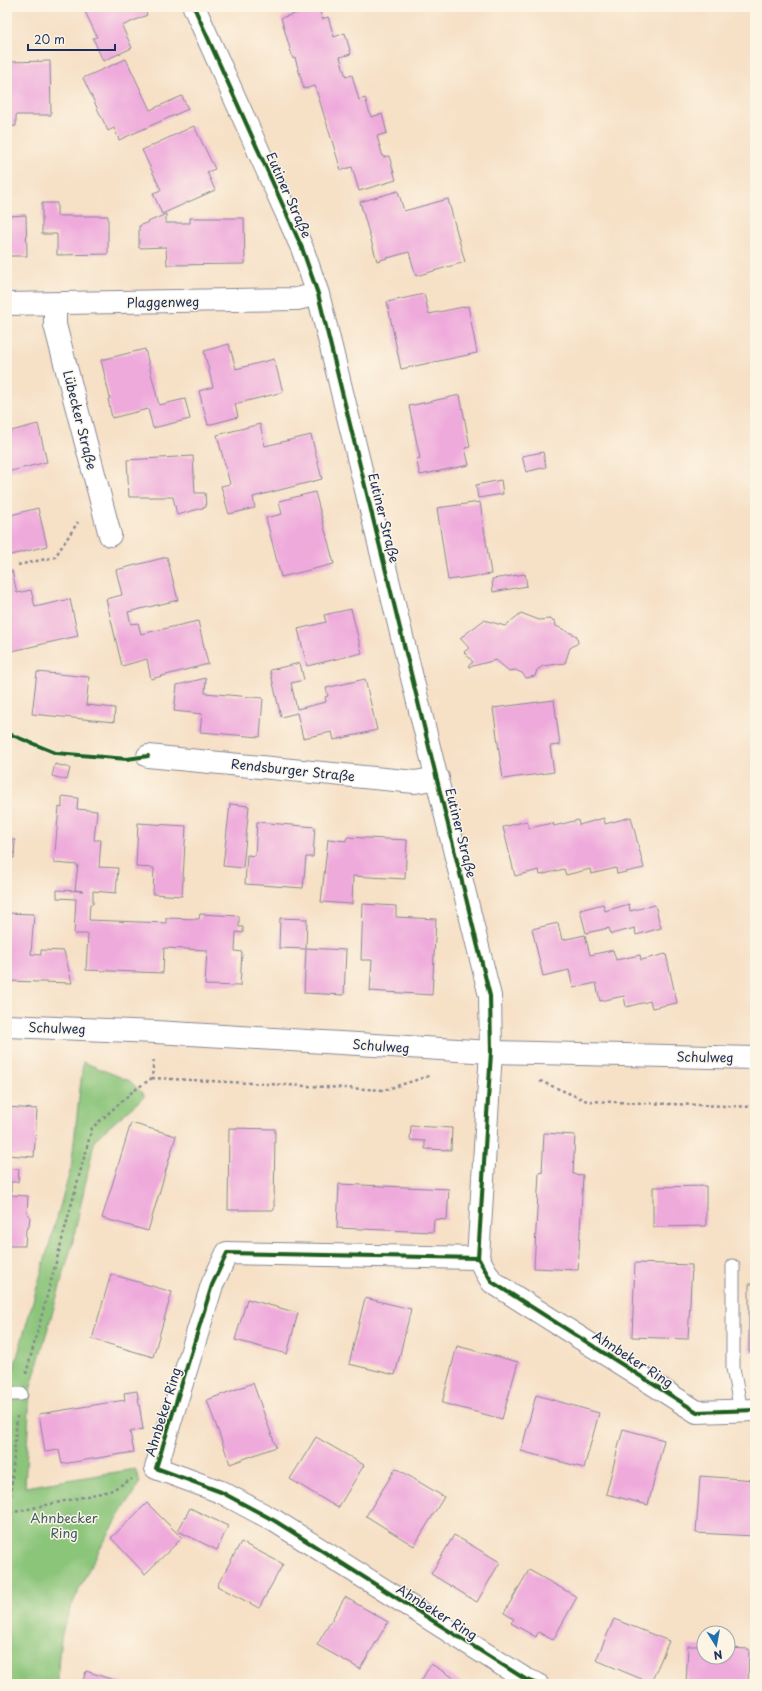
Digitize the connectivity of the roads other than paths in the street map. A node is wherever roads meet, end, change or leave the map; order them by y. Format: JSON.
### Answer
{"nodes":[{"id":1,"x":194,"y":7,"type":"edge"},
{"id":2,"x":318,"y":294,"type":"junction"},
{"id":3,"x":7,"y":304,"type":"edge"},
{"id":4,"x":55,"y":304,"type":"junction"},
{"id":5,"x":110,"y":535,"type":"dead end"},
{"id":6,"x":148,"y":756,"type":"dead end"},
{"id":7,"x":438,"y":778,"type":"junction"},
{"id":8,"x":7,"y":1026,"type":"edge"},
{"id":9,"x":491,"y":1052,"type":"junction"},
{"id":10,"x":755,"y":1058,"type":"edge"},
{"id":11,"x":478,"y":1258,"type":"junction"},
{"id":12,"x":733,"y":1266,"type":"dead end"},
{"id":13,"x":7,"y":1394,"type":"edge"},
{"id":14,"x":21,"y":1394,"type":"road end"},
{"id":15,"x":748,"y":1411,"type":"edge"},
{"id":16,"x":537,"y":1684,"type":"edge"}],
"edges":[{"from":1,"to":2,"type":"street","name":"Eutiner Straße"},
{"from":2,"to":4,"type":"street","name":"Plaggenweg"},
{"from":2,"to":7,"type":"street","name":"Eutiner Straße"},
{"from":3,"to":4,"type":"street","name":"Plaggenweg"},
{"from":4,"to":5,"type":"street","name":"Lübecker Straße"},
{"from":6,"to":7,"type":"street","name":"Rendsburger Straße"},
{"from":7,"to":9,"type":"street","name":"Eutiner Straße"},
{"from":8,"to":9,"type":"street","name":"Schulweg"},
{"from":9,"to":10,"type":"street","name":"Schulweg"},
{"from":9,"to":11,"type":"street"},
{"from":11,"to":15,"type":"street","name":"Ahnbeker Ring"},
{"from":11,"to":16,"type":"street","name":"Ahnbeker Ring"},
{"from":12,"to":15,"type":"lane"},
{"from":13,"to":14,"type":"lane"}]}
